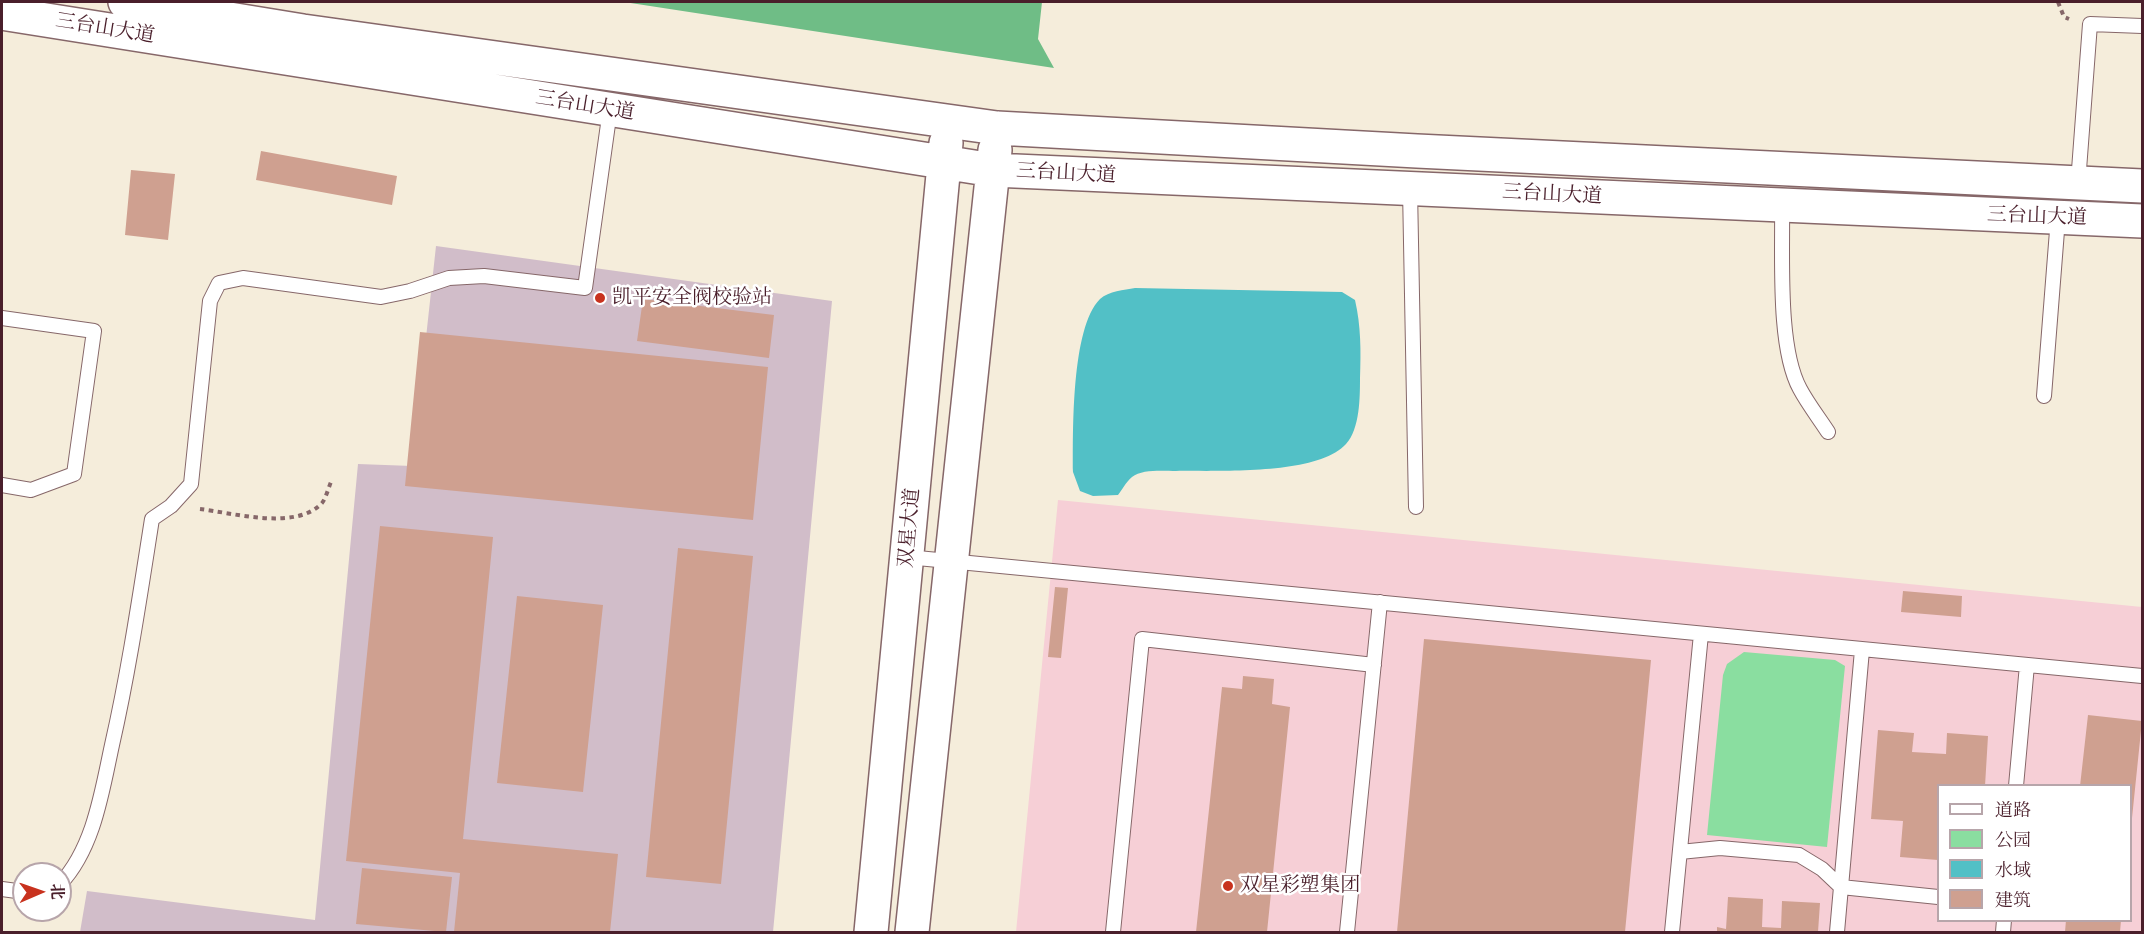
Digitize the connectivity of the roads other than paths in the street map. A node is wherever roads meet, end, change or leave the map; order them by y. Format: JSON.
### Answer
{"nodes":[{"id":1,"x":125,"y":2,"type":"edge"},
{"id":2,"x":2,"y":13,"type":"edge"},
{"id":3,"x":2142,"y":26,"type":"edge"},
{"id":4,"x":610,"y":110,"type":"junction"},
{"id":5,"x":948,"y":123,"type":"junction"},
{"id":6,"x":997,"y":128,"type":"junction"},
{"id":7,"x":944,"y":164,"type":"junction"},
{"id":8,"x":993,"y":170,"type":"junction"},
{"id":9,"x":2078,"y":183,"type":"junction"},
{"id":10,"x":2142,"y":186,"type":"edge"},
{"id":11,"x":1410,"y":189,"type":"junction"},
{"id":12,"x":1782,"y":206,"type":"junction"},
{"id":13,"x":2058,"y":218,"type":"junction"},
{"id":14,"x":2142,"y":221,"type":"edge"},
{"id":15,"x":2,"y":318,"type":"edge"},
{"id":16,"x":2044,"y":396,"type":"dead end"},
{"id":17,"x":1828,"y":432,"type":"dead end"},
{"id":18,"x":2,"y":485,"type":"edge"},
{"id":19,"x":1416,"y":507,"type":"dead end"},
{"id":20,"x":907,"y":557,"type":"junction"},
{"id":21,"x":952,"y":561,"type":"junction"},
{"id":22,"x":1380,"y":602,"type":"junction"},
{"id":23,"x":1701,"y":634,"type":"junction"},
{"id":24,"x":1862,"y":650,"type":"junction"},
{"id":25,"x":1374,"y":665,"type":"junction"},
{"id":26,"x":2027,"y":665,"type":"junction"},
{"id":27,"x":2142,"y":676,"type":"edge"},
{"id":28,"x":2016,"y":784,"type":"edge"},
{"id":29,"x":1680,"y":852,"type":"junction"},
{"id":30,"x":72,"y":871,"type":"edge"},
{"id":31,"x":1841,"y":887,"type":"junction"},
{"id":32,"x":1937,"y":897,"type":"edge"},
{"id":33,"x":871,"y":933,"type":"edge"},
{"id":34,"x":912,"y":933,"type":"edge"},
{"id":35,"x":1113,"y":933,"type":"edge"},
{"id":36,"x":1347,"y":933,"type":"edge"},
{"id":37,"x":1672,"y":933,"type":"edge"},
{"id":38,"x":1837,"y":933,"type":"edge"}],
"edges":[{"from":1,"to":5,"type":"main road","name":"三台山大道"},
{"from":2,"to":4,"type":"main road","name":"三台山大道"},
{"from":3,"to":9,"type":"lane"},
{"from":4,"to":7,"type":"main road","name":"三台山大道"},
{"from":4,"to":30,"type":"lane"},
{"from":5,"to":6,"type":"main road","name":"三台山大道"},
{"from":5,"to":7,"type":"main road","name":"双星大道"},
{"from":6,"to":8,"type":"main road"},
{"from":6,"to":9,"type":"main road","name":"三台山大道"},
{"from":7,"to":8,"type":"main road","name":"三台山大道"},
{"from":7,"to":20,"type":"main road","name":"双星大道"},
{"from":8,"to":11,"type":"main road","name":"三台山大道"},
{"from":8,"to":21,"type":"main road"},
{"from":9,"to":10,"type":"main road","name":"三台山大道"},
{"from":11,"to":12,"type":"main road","name":"三台山大道"},
{"from":11,"to":19,"type":"lane"},
{"from":12,"to":13,"type":"main road","name":"三台山大道"},
{"from":12,"to":17,"type":"lane"},
{"from":13,"to":14,"type":"main road","name":"三台山大道"},
{"from":13,"to":16,"type":"lane"},
{"from":15,"to":18,"type":"lane"},
{"from":20,"to":21,"type":"lane"},
{"from":20,"to":33,"type":"main road","name":"双星大道"},
{"from":21,"to":22,"type":"lane"},
{"from":21,"to":34,"type":"main road"},
{"from":22,"to":23,"type":"lane"},
{"from":22,"to":25,"type":"lane"},
{"from":23,"to":24,"type":"lane"},
{"from":23,"to":29,"type":"lane"},
{"from":24,"to":26,"type":"lane"},
{"from":24,"to":31,"type":"lane"},
{"from":25,"to":35,"type":"lane"},
{"from":25,"to":36,"type":"lane"},
{"from":26,"to":27,"type":"lane"},
{"from":26,"to":28,"type":"lane"},
{"from":29,"to":31,"type":"lane"},
{"from":29,"to":37,"type":"lane"},
{"from":31,"to":32,"type":"lane"},
{"from":31,"to":38,"type":"lane"}]}
